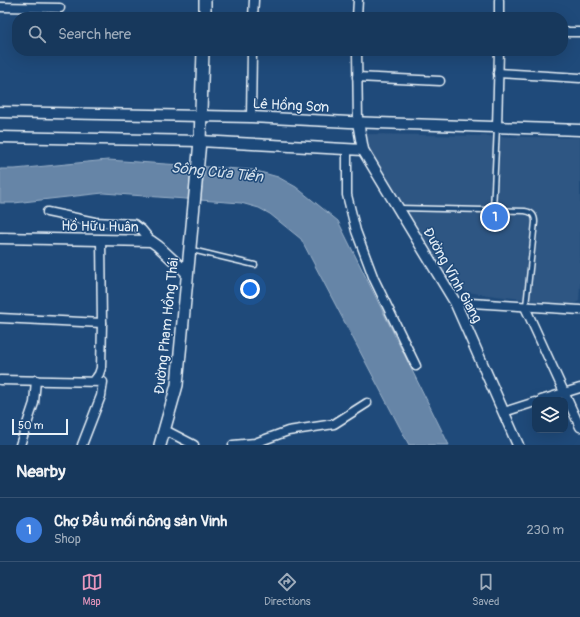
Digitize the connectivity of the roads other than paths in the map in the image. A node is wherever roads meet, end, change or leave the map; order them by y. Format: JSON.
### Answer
{"nodes":[{"id":1,"x":205,"y":0,"type":"edge"},
{"id":2,"x":254,"y":0,"type":"edge"},
{"id":3,"x":358,"y":0,"type":"edge"},
{"id":4,"x":500,"y":0,"type":"edge"},
{"id":5,"x":0,"y":7,"type":"edge"},
{"id":6,"x":60,"y":8,"type":"dead end"},
{"id":7,"x":205,"y":12,"type":"edge"},
{"id":8,"x":253,"y":12,"type":"edge"},
{"id":9,"x":357,"y":12,"type":"edge"},
{"id":10,"x":499,"y":12,"type":"edge"},
{"id":11,"x":568,"y":32,"type":"edge"},
{"id":12,"x":580,"y":32,"type":"edge"},
{"id":13,"x":203,"y":56,"type":"edge"},
{"id":14,"x":252,"y":56,"type":"edge"},
{"id":15,"x":357,"y":56,"type":"edge"},
{"id":16,"x":499,"y":56,"type":"edge"},
{"id":17,"x":498,"y":73,"type":"junction"},
{"id":18,"x":357,"y":77,"type":"junction"},
{"id":19,"x":580,"y":78,"type":"edge"},
{"id":20,"x":440,"y":81,"type":"dead end"},
{"id":21,"x":0,"y":112,"type":"edge"},
{"id":22,"x":200,"y":116,"type":"junction"},
{"id":23,"x":251,"y":117,"type":"junction"},
{"id":24,"x":358,"y":122,"type":"junction"},
{"id":25,"x":497,"y":127,"type":"junction"},
{"id":26,"x":580,"y":130,"type":"edge"},
{"id":27,"x":0,"y":137,"type":"edge"},
{"id":28,"x":200,"y":140,"type":"junction"},
{"id":29,"x":347,"y":148,"type":"junction"},
{"id":30,"x":363,"y":150,"type":"junction"},
{"id":31,"x":399,"y":208,"type":"junction"},
{"id":32,"x":493,"y":210,"type":"junction"},
{"id":33,"x":47,"y":212,"type":"dead end"},
{"id":34,"x":0,"y":238,"type":"edge"},
{"id":35,"x":101,"y":240,"type":"junction"},
{"id":36,"x":151,"y":241,"type":"junction"},
{"id":37,"x":189,"y":249,"type":"junction"},
{"id":38,"x":255,"y":264,"type":"dead end"},
{"id":39,"x":187,"y":273,"type":"junction"},
{"id":40,"x":455,"y":302,"type":"junction"},
{"id":41,"x":526,"y":307,"type":"junction"},
{"id":42,"x":580,"y":310,"type":"edge"},
{"id":43,"x":0,"y":318,"type":"edge"},
{"id":44,"x":102,"y":323,"type":"junction"},
{"id":45,"x":416,"y":366,"type":"dead end"},
{"id":46,"x":0,"y":380,"type":"edge"},
{"id":47,"x":36,"y":380,"type":"junction"},
{"id":48,"x":94,"y":381,"type":"junction"},
{"id":49,"x":580,"y":388,"type":"edge"},
{"id":50,"x":564,"y":393,"type":"junction"},
{"id":51,"x":551,"y":397,"type":"edge"},
{"id":52,"x":367,"y":403,"type":"dead end"},
{"id":53,"x":532,"y":403,"type":"edge"},
{"id":54,"x":504,"y":412,"type":"junction"},
{"id":55,"x":580,"y":428,"type":"edge"},
{"id":56,"x":165,"y":430,"type":"junction"},
{"id":57,"x":20,"y":445,"type":"edge"},
{"id":58,"x":82,"y":445,"type":"edge"},
{"id":59,"x":160,"y":445,"type":"edge"},
{"id":60,"x":194,"y":445,"type":"edge"},
{"id":61,"x":233,"y":445,"type":"edge"},
{"id":62,"x":518,"y":445,"type":"edge"}],
"edges":[{"from":1,"to":7,"type":"main road"},
{"from":2,"to":8,"type":"street"},
{"from":3,"to":9,"type":"street"},
{"from":4,"to":10,"type":"street"},
{"from":5,"to":6,"type":"street"},
{"from":11,"to":12,"type":"street"},
{"from":13,"to":22,"type":"main road"},
{"from":14,"to":23,"type":"street"},
{"from":15,"to":18,"type":"street"},
{"from":16,"to":17,"type":"street"},
{"from":17,"to":19,"type":"street"},
{"from":17,"to":25,"type":"street"},
{"from":18,"to":20,"type":"street"},
{"from":18,"to":24,"type":"street"},
{"from":21,"to":22,"type":"street","name":"Lê Hồng Sơn"},
{"from":22,"to":23,"type":"street","name":"Lê Hồng Sơn"},
{"from":22,"to":28,"type":"main road"},
{"from":23,"to":24,"type":"street","name":"Lê Hồng Sơn"},
{"from":24,"to":25,"type":"street","name":"Lê Hồng Sơn"},
{"from":24,"to":30,"type":"street","name":"Đường Vĩnh Giang"},
{"from":25,"to":26,"type":"street","name":"Lê Hồng Sơn"},
{"from":25,"to":32,"type":"lane"},
{"from":27,"to":28,"type":"street"},
{"from":28,"to":29,"type":"street"},
{"from":28,"to":37,"type":"main road","name":"Đường Phạm Hồng Thái"},
{"from":29,"to":30,"type":"street"},
{"from":29,"to":45,"type":"street"},
{"from":30,"to":31,"type":"street","name":"Đường Vĩnh Giang"},
{"from":31,"to":32,"type":"lane"},
{"from":31,"to":40,"type":"street","name":"Đường Vĩnh Giang"},
{"from":32,"to":41,"type":"lane"},
{"from":33,"to":36,"type":"street"},
{"from":34,"to":35,"type":"street","name":"Hồ Hữu Huân"},
{"from":35,"to":36,"type":"street","name":"Hồ Hữu Huân"},
{"from":35,"to":44,"type":"street"},
{"from":36,"to":39,"type":"street","name":"Hồ Hữu Huân"},
{"from":37,"to":38,"type":"lane"},
{"from":37,"to":39,"type":"main road","name":"Đường Phạm Hồng Thái"},
{"from":39,"to":56,"type":"main road","name":"Đường Phạm Hồng Thái"},
{"from":40,"to":41,"type":"street"},
{"from":40,"to":54,"type":"street","name":"Đường Vĩnh Giang"},
{"from":41,"to":42,"type":"street"},
{"from":41,"to":50,"type":"street"},
{"from":43,"to":44,"type":"street"},
{"from":44,"to":48,"type":"street"},
{"from":46,"to":47,"type":"street"},
{"from":47,"to":48,"type":"street"},
{"from":47,"to":57,"type":"street"},
{"from":48,"to":58,"type":"street"},
{"from":49,"to":50,"type":"street"},
{"from":50,"to":51,"type":"street"},
{"from":50,"to":55,"type":"street"},
{"from":52,"to":61,"type":"street"},
{"from":53,"to":54,"type":"street"},
{"from":54,"to":62,"type":"street","name":"Đường Vĩnh Giang"},
{"from":56,"to":59,"type":"main road","name":"Đường Phạm Hồng Thái"},
{"from":56,"to":60,"type":"street"}]}
